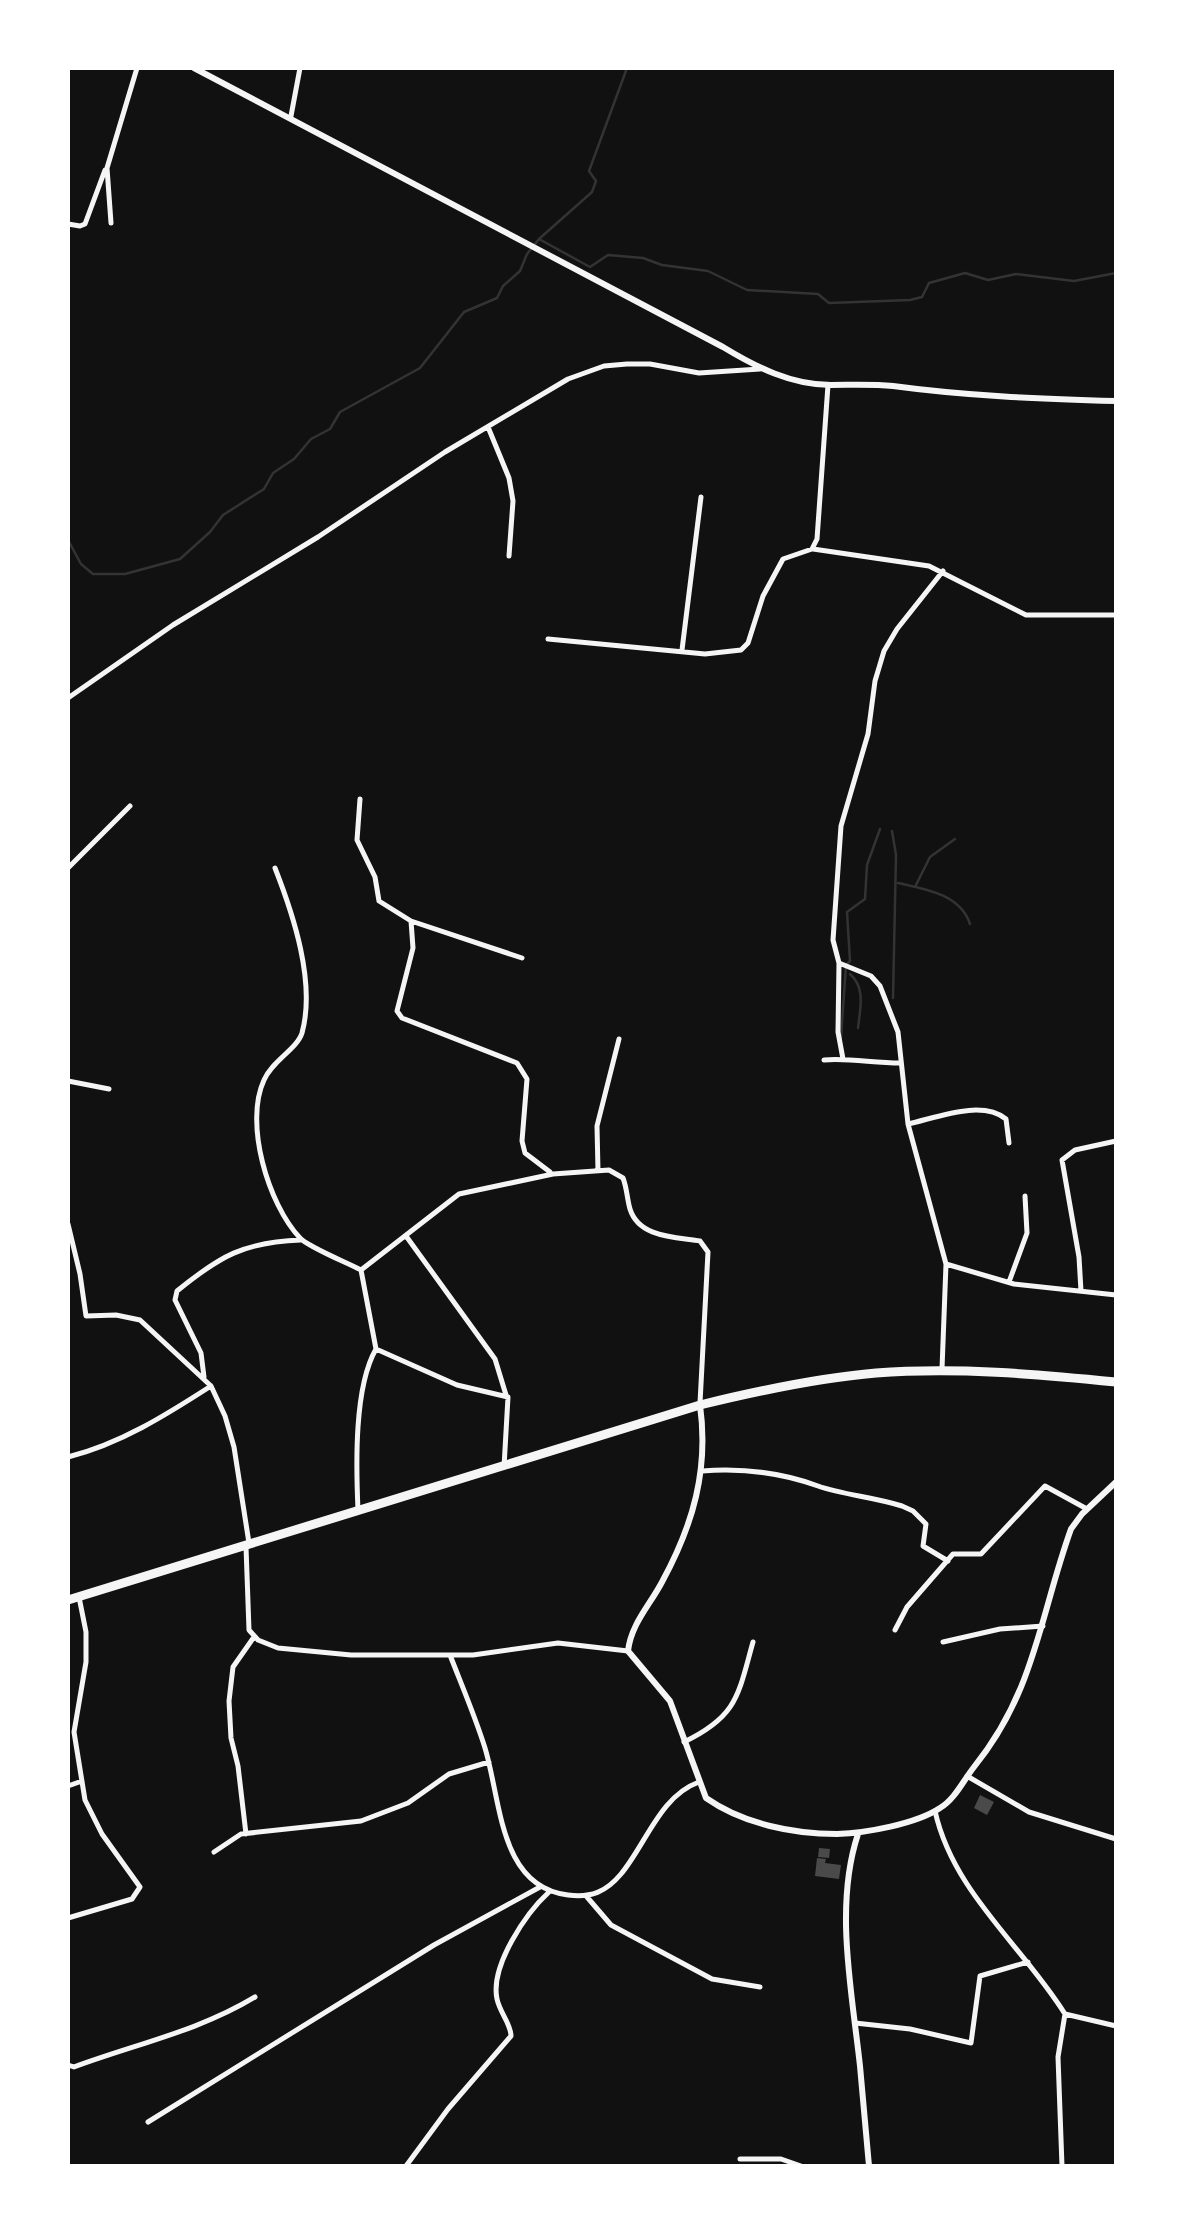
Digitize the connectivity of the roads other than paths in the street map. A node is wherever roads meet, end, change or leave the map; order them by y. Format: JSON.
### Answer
{"nodes":[{"id":1,"x":137,"y":68,"type":"edge"},
{"id":2,"x":194,"y":68,"type":"edge"},
{"id":3,"x":300,"y":68,"type":"edge"},
{"id":4,"x":291,"y":116,"type":"junction"},
{"id":5,"x":107,"y":168,"type":"junction"},
{"id":6,"x":111,"y":223,"type":"dead end"},
{"id":7,"x":68,"y":224,"type":"edge"},
{"id":8,"x":760,"y":369,"type":"junction"},
{"id":9,"x":828,"y":386,"type":"junction"},
{"id":10,"x":1116,"y":401,"type":"edge"},
{"id":11,"x":488,"y":426,"type":"junction"},
{"id":12,"x":701,"y":497,"type":"dead end"},
{"id":13,"x":812,"y":549,"type":"junction"},
{"id":14,"x":508,"y":556,"type":"dead end"},
{"id":15,"x":944,"y":571,"type":"junction"},
{"id":16,"x":1116,"y":615,"type":"edge"},
{"id":17,"x":548,"y":639,"type":"dead end"},
{"id":18,"x":682,"y":650,"type":"junction"},
{"id":19,"x":68,"y":698,"type":"edge"},
{"id":20,"x":360,"y":799,"type":"dead end"},
{"id":21,"x":130,"y":806,"type":"dead end"},
{"id":22,"x":68,"y":868,"type":"edge"},
{"id":23,"x":275,"y":868,"type":"dead end"},
{"id":24,"x":411,"y":922,"type":"junction"},
{"id":25,"x":522,"y":958,"type":"dead end"},
{"id":26,"x":839,"y":963,"type":"junction"},
{"id":27,"x":619,"y":1039,"type":"dead end"},
{"id":28,"x":843,"y":1059,"type":"junction"},
{"id":29,"x":824,"y":1060,"type":"dead end"},
{"id":30,"x":901,"y":1063,"type":"junction"},
{"id":31,"x":68,"y":1081,"type":"edge"},
{"id":32,"x":109,"y":1089,"type":"dead end"},
{"id":33,"x":908,"y":1124,"type":"junction"},
{"id":34,"x":1116,"y":1141,"type":"edge"},
{"id":35,"x":1009,"y":1143,"type":"dead end"},
{"id":36,"x":598,"y":1170,"type":"junction"},
{"id":37,"x":553,"y":1174,"type":"junction"},
{"id":38,"x":1025,"y":1196,"type":"dead end"},
{"id":39,"x":68,"y":1224,"type":"edge"},
{"id":40,"x":406,"y":1236,"type":"junction"},
{"id":41,"x":302,"y":1240,"type":"junction"},
{"id":42,"x":946,"y":1264,"type":"junction"},
{"id":43,"x":361,"y":1270,"type":"junction"},
{"id":44,"x":1009,"y":1282,"type":"junction"},
{"id":45,"x":1081,"y":1292,"type":"junction"},
{"id":46,"x":1116,"y":1295,"type":"edge"},
{"id":47,"x":376,"y":1348,"type":"junction"},
{"id":48,"x":942,"y":1372,"type":"junction"},
{"id":49,"x":204,"y":1377,"type":"junction"},
{"id":50,"x":1116,"y":1382,"type":"edge"},
{"id":51,"x":211,"y":1386,"type":"junction"},
{"id":52,"x":506,"y":1394,"type":"junction"},
{"id":53,"x":700,"y":1405,"type":"junction"},
{"id":54,"x":68,"y":1458,"type":"edge"},
{"id":55,"x":504,"y":1467,"type":"junction"},
{"id":56,"x":702,"y":1471,"type":"junction"},
{"id":57,"x":1116,"y":1482,"type":"edge"},
{"id":58,"x":1087,"y":1509,"type":"junction"},
{"id":59,"x":358,"y":1510,"type":"junction"},
{"id":60,"x":248,"y":1546,"type":"junction"},
{"id":61,"x":948,"y":1561,"type":"junction"},
{"id":62,"x":79,"y":1596,"type":"junction"},
{"id":63,"x":68,"y":1600,"type":"edge"},
{"id":64,"x":1043,"y":1626,"type":"junction"},
{"id":65,"x":894,"y":1630,"type":"dead end"},
{"id":66,"x":254,"y":1637,"type":"junction"},
{"id":67,"x":753,"y":1642,"type":"dead end"},
{"id":68,"x":942,"y":1642,"type":"dead end"},
{"id":69,"x":628,"y":1651,"type":"junction"},
{"id":70,"x":450,"y":1655,"type":"junction"},
{"id":71,"x":684,"y":1742,"type":"junction"},
{"id":72,"x":489,"y":1762,"type":"junction"},
{"id":73,"x":967,"y":1776,"type":"junction"},
{"id":74,"x":82,"y":1781,"type":"junction"},
{"id":75,"x":698,"y":1782,"type":"junction"},
{"id":76,"x":68,"y":1786,"type":"edge"},
{"id":77,"x":935,"y":1811,"type":"junction"},
{"id":78,"x":246,"y":1834,"type":"junction"},
{"id":79,"x":858,"y":1834,"type":"junction"},
{"id":80,"x":1116,"y":1839,"type":"edge"},
{"id":81,"x":214,"y":1852,"type":"dead end"},
{"id":82,"x":540,"y":1887,"type":"junction"},
{"id":83,"x":549,"y":1892,"type":"junction"},
{"id":84,"x":587,"y":1897,"type":"junction"},
{"id":85,"x":68,"y":1918,"type":"edge"},
{"id":86,"x":1029,"y":1962,"type":"junction"},
{"id":87,"x":760,"y":1987,"type":"dead end"},
{"id":88,"x":255,"y":1997,"type":"dead end"},
{"id":89,"x":1065,"y":2014,"type":"junction"},
{"id":90,"x":855,"y":2023,"type":"junction"},
{"id":91,"x":1116,"y":2026,"type":"edge"},
{"id":92,"x":68,"y":2065,"type":"edge"},
{"id":93,"x":148,"y":2122,"type":"dead end"},
{"id":94,"x":740,"y":2159,"type":"dead end"},
{"id":95,"x":406,"y":2166,"type":"edge"},
{"id":96,"x":801,"y":2166,"type":"edge"},
{"id":97,"x":869,"y":2166,"type":"edge"},
{"id":98,"x":1062,"y":2166,"type":"edge"}],
"edges":[{"from":1,"to":5,"type":"street"},
{"from":2,"to":4,"type":"street"},
{"from":3,"to":4,"type":"street"},
{"from":4,"to":8,"type":"street"},
{"from":5,"to":6,"type":"street"},
{"from":5,"to":7,"type":"street"},
{"from":8,"to":9,"type":"street"},
{"from":8,"to":11,"type":"street"},
{"from":9,"to":10,"type":"street"},
{"from":9,"to":13,"type":"street"},
{"from":11,"to":14,"type":"street"},
{"from":11,"to":19,"type":"street"},
{"from":12,"to":18,"type":"street"},
{"from":13,"to":15,"type":"street"},
{"from":13,"to":18,"type":"street"},
{"from":15,"to":16,"type":"street"},
{"from":15,"to":26,"type":"street"},
{"from":17,"to":18,"type":"street"},
{"from":20,"to":24,"type":"street"},
{"from":21,"to":22,"type":"street"},
{"from":23,"to":41,"type":"street"},
{"from":24,"to":25,"type":"street"},
{"from":24,"to":37,"type":"street"},
{"from":26,"to":28,"type":"street"},
{"from":26,"to":30,"type":"street"},
{"from":27,"to":36,"type":"street"},
{"from":28,"to":29,"type":"street"},
{"from":28,"to":30,"type":"street"},
{"from":30,"to":33,"type":"street"},
{"from":31,"to":32,"type":"street"},
{"from":33,"to":35,"type":"street"},
{"from":33,"to":42,"type":"street"},
{"from":34,"to":45,"type":"street"},
{"from":36,"to":37,"type":"street"},
{"from":36,"to":53,"type":"street"},
{"from":37,"to":40,"type":"street"},
{"from":38,"to":44,"type":"street"},
{"from":39,"to":49,"type":"street"},
{"from":40,"to":43,"type":"street"},
{"from":40,"to":52,"type":"street"},
{"from":41,"to":43,"type":"street"},
{"from":41,"to":49,"type":"street"},
{"from":42,"to":44,"type":"street"},
{"from":42,"to":48,"type":"street"},
{"from":43,"to":47,"type":"street"},
{"from":44,"to":45,"type":"street"},
{"from":45,"to":46,"type":"street"},
{"from":47,"to":52,"type":"street"},
{"from":47,"to":59,"type":"street"},
{"from":48,"to":50,"type":"main road"},
{"from":48,"to":53,"type":"main road"},
{"from":49,"to":51,"type":"street"},
{"from":51,"to":54,"type":"street"},
{"from":51,"to":60,"type":"street"},
{"from":52,"to":55,"type":"street"},
{"from":53,"to":55,"type":"main road"},
{"from":53,"to":56,"type":"street"},
{"from":55,"to":59,"type":"main road"},
{"from":56,"to":61,"type":"street"},
{"from":56,"to":69,"type":"street"},
{"from":57,"to":58,"type":"street"},
{"from":58,"to":61,"type":"street"},
{"from":58,"to":64,"type":"street"},
{"from":59,"to":60,"type":"main road"},
{"from":60,"to":62,"type":"main road"},
{"from":60,"to":66,"type":"street"},
{"from":61,"to":65,"type":"street"},
{"from":62,"to":63,"type":"main road"},
{"from":62,"to":74,"type":"street"},
{"from":64,"to":68,"type":"street"},
{"from":64,"to":73,"type":"street"},
{"from":66,"to":70,"type":"street"},
{"from":66,"to":78,"type":"street"},
{"from":67,"to":71,"type":"street"},
{"from":69,"to":70,"type":"street"},
{"from":69,"to":71,"type":"street"},
{"from":70,"to":72,"type":"street"},
{"from":71,"to":75,"type":"street"},
{"from":72,"to":78,"type":"street"},
{"from":72,"to":82,"type":"street"},
{"from":73,"to":77,"type":"street"},
{"from":73,"to":80,"type":"street"},
{"from":74,"to":76,"type":"street"},
{"from":74,"to":85,"type":"street"},
{"from":75,"to":79,"type":"street"},
{"from":75,"to":84,"type":"street"},
{"from":77,"to":79,"type":"street"},
{"from":77,"to":86,"type":"street"},
{"from":78,"to":81,"type":"street"},
{"from":79,"to":90,"type":"street"},
{"from":82,"to":83,"type":"street"},
{"from":82,"to":93,"type":"street"},
{"from":83,"to":84,"type":"street"},
{"from":83,"to":95,"type":"street"},
{"from":84,"to":87,"type":"street"},
{"from":86,"to":89,"type":"street"},
{"from":86,"to":90,"type":"street"},
{"from":88,"to":92,"type":"street"},
{"from":89,"to":91,"type":"street"},
{"from":89,"to":98,"type":"street"},
{"from":90,"to":97,"type":"street"},
{"from":94,"to":96,"type":"street"}]}
